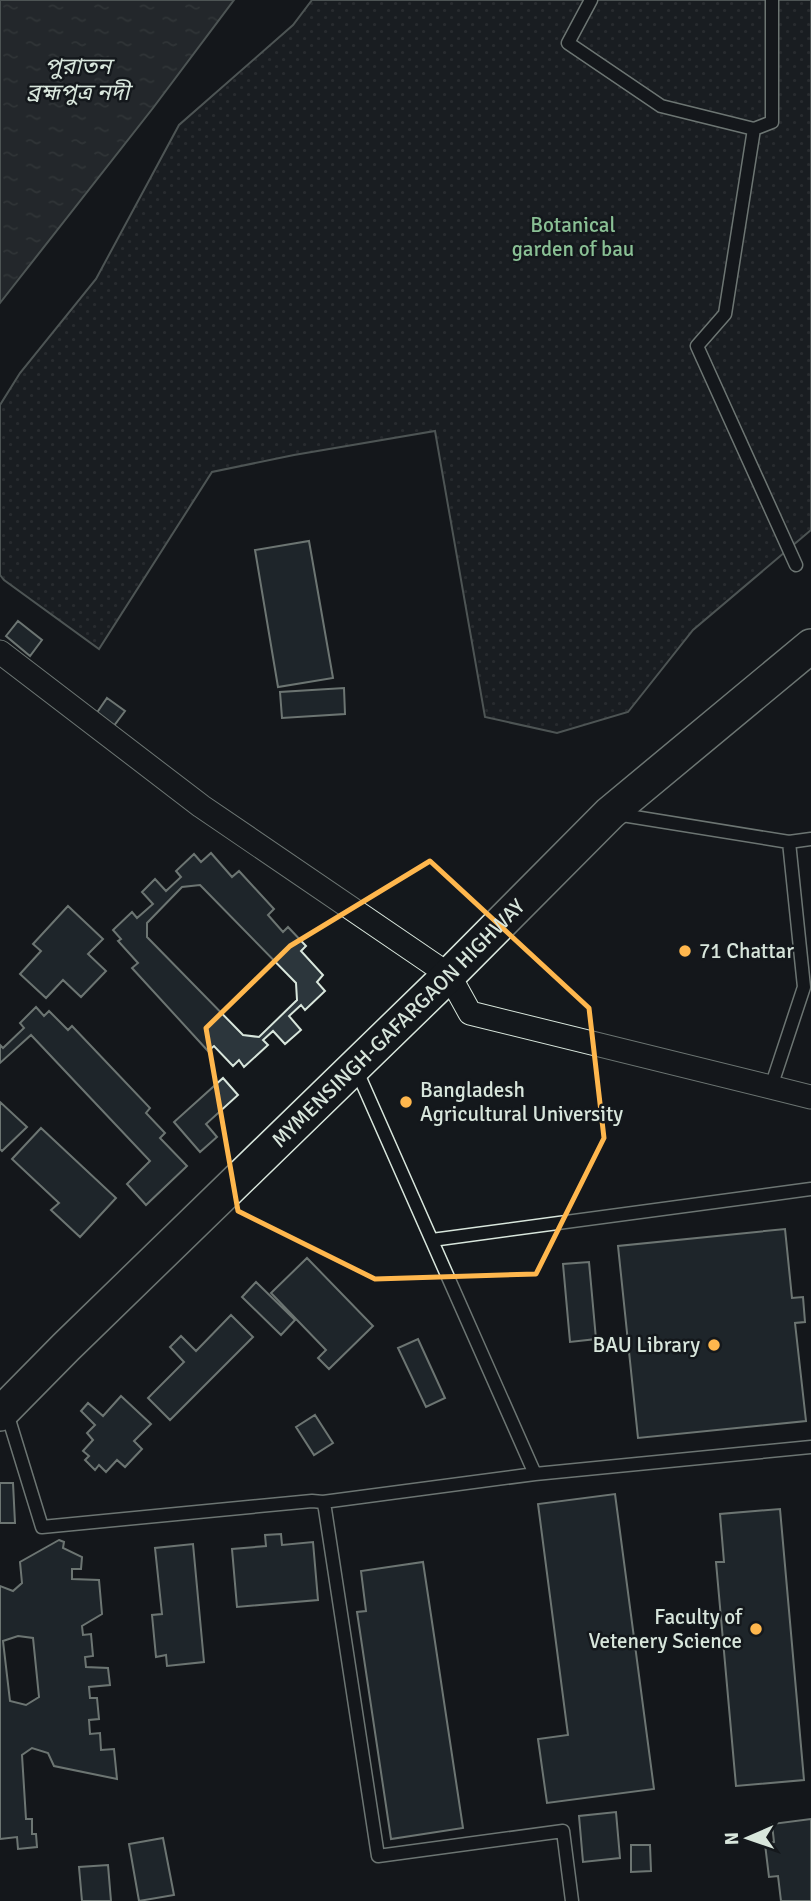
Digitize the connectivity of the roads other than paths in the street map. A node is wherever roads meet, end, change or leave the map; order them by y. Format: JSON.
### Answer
{"nodes":[{"id":1,"x":591,"y":0,"type":"edge"},
{"id":2,"x":772,"y":0,"type":"edge"},
{"id":3,"x":754,"y":129,"type":"junction"},
{"id":4,"x":796,"y":565,"type":"dead end"},
{"id":5,"x":811,"y":646,"type":"edge"},
{"id":6,"x":0,"y":652,"type":"edge"},
{"id":7,"x":610,"y":813,"type":"junction"},
{"id":8,"x":811,"y":839,"type":"edge"},
{"id":9,"x":789,"y":842,"type":"junction"},
{"id":10,"x":449,"y":975,"type":"junction"},
{"id":11,"x":354,"y":1066,"type":"junction"},
{"id":12,"x":771,"y":1087,"type":"junction"},
{"id":13,"x":811,"y":1097,"type":"edge"},
{"id":14,"x":811,"y":1189,"type":"edge"},
{"id":15,"x":432,"y":1240,"type":"junction"},
{"id":16,"x":3,"y":1411,"type":"edge"},
{"id":17,"x":811,"y":1447,"type":"edge"},
{"id":18,"x":535,"y":1474,"type":"junction"},
{"id":19,"x":323,"y":1502,"type":"junction"},
{"id":20,"x":572,"y":1901,"type":"edge"}],
"edges":[{"from":1,"to":3,"type":"lane"},
{"from":2,"to":3,"type":"lane"},
{"from":3,"to":4,"type":"lane"},
{"from":5,"to":7,"type":"main road","name":"MYMENSINGH-GAFARGAON HIGHWAY"},
{"from":6,"to":10,"type":"street"},
{"from":7,"to":9,"type":"lane"},
{"from":7,"to":10,"type":"main road","name":"MYMENSINGH-GAFARGAON HIGHWAY"},
{"from":8,"to":9,"type":"lane"},
{"from":9,"to":12,"type":"lane"},
{"from":10,"to":11,"type":"main road","name":"MYMENSINGH-GAFARGAON HIGHWAY"},
{"from":10,"to":12,"type":"street"},
{"from":11,"to":15,"type":"lane"},
{"from":11,"to":16,"type":"main road","name":"MYMENSINGH-GAFARGAON HIGHWAY"},
{"from":12,"to":13,"type":"street"},
{"from":14,"to":15,"type":"lane"},
{"from":15,"to":18,"type":"lane"},
{"from":16,"to":19,"type":"lane"},
{"from":17,"to":18,"type":"lane"},
{"from":18,"to":19,"type":"lane"},
{"from":19,"to":20,"type":"lane"}]}
